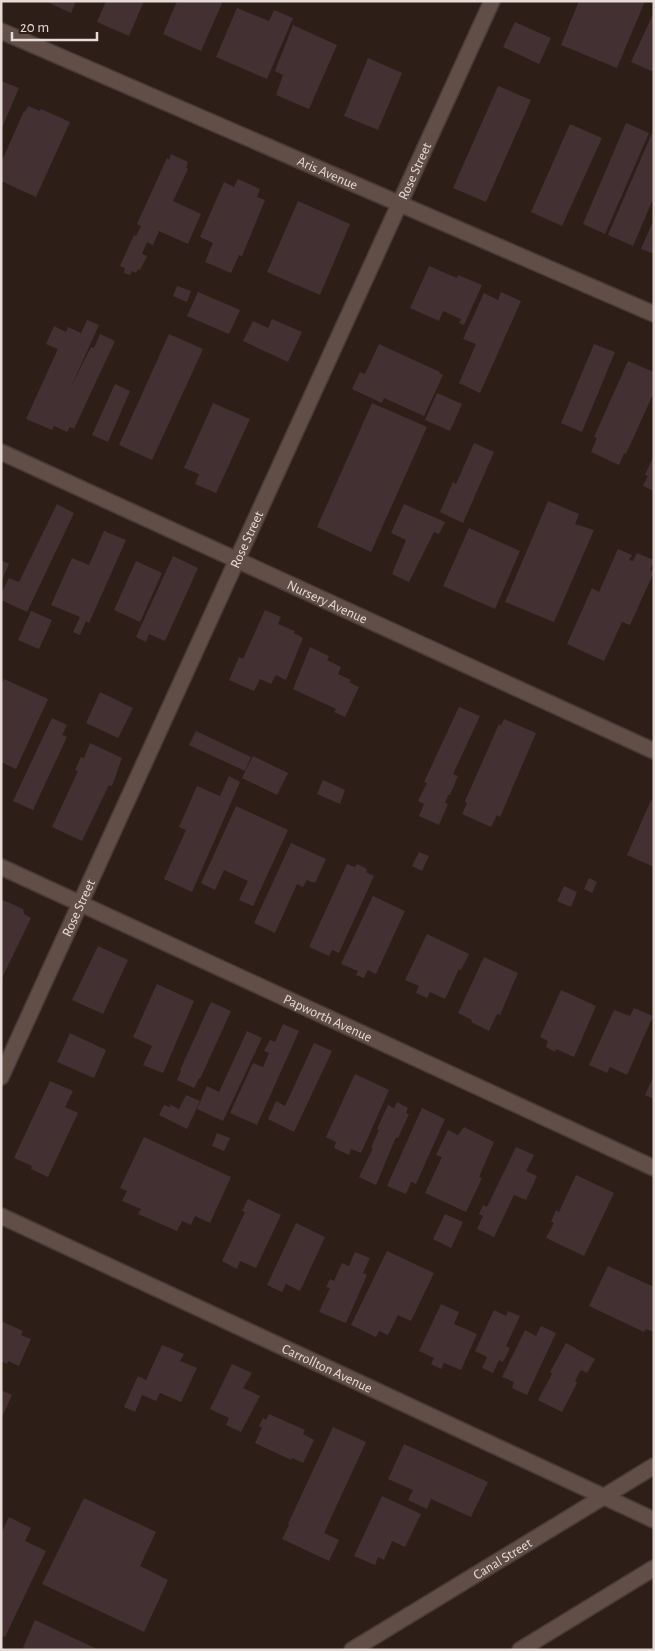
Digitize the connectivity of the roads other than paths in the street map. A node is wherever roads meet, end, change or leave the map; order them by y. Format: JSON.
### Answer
{"nodes":[{"id":1,"x":492,"y":1,"type":"edge"},
{"id":2,"x":1,"y":31,"type":"edge"},
{"id":3,"x":400,"y":204,"type":"junction"},
{"id":4,"x":654,"y":314,"type":"edge"},
{"id":5,"x":1,"y":452,"type":"edge"},
{"id":6,"x":237,"y":560,"type":"junction"},
{"id":7,"x":654,"y":751,"type":"edge"},
{"id":8,"x":1,"y":867,"type":"edge"},
{"id":9,"x":80,"y":903,"type":"junction"},
{"id":10,"x":1,"y":1077,"type":"edge"},
{"id":11,"x":654,"y":1168,"type":"edge"},
{"id":12,"x":1,"y":1216,"type":"edge"},
{"id":13,"x":654,"y":1466,"type":"edge"},
{"id":14,"x":604,"y":1497,"type":"junction"},
{"id":15,"x":654,"y":1520,"type":"edge"},
{"id":16,"x":654,"y":1568,"type":"edge"},
{"id":17,"x":352,"y":1650,"type":"edge"},
{"id":18,"x":520,"y":1650,"type":"edge"}],
"edges":[{"from":1,"to":3,"type":"street","name":"Rose Street"},
{"from":2,"to":3,"type":"street","name":"Aris Avenue"},
{"from":3,"to":4,"type":"street","name":"Aris Avenue"},
{"from":3,"to":6,"type":"street","name":"Rose Street"},
{"from":5,"to":6,"type":"street","name":"Nursery Avenue"},
{"from":6,"to":7,"type":"street","name":"Nursery Avenue"},
{"from":6,"to":9,"type":"street","name":"Rose Street"},
{"from":8,"to":9,"type":"street","name":"Papworth Avenue"},
{"from":9,"to":10,"type":"street","name":"Rose Street"},
{"from":9,"to":11,"type":"street","name":"Papworth Avenue"},
{"from":12,"to":14,"type":"street","name":"Carrollton Avenue"},
{"from":13,"to":14,"type":"street","name":"Canal Street"},
{"from":14,"to":15,"type":"street","name":"Carrollton Avenue"},
{"from":14,"to":17,"type":"street","name":"Canal Street"},
{"from":16,"to":18,"type":"street"}]}
